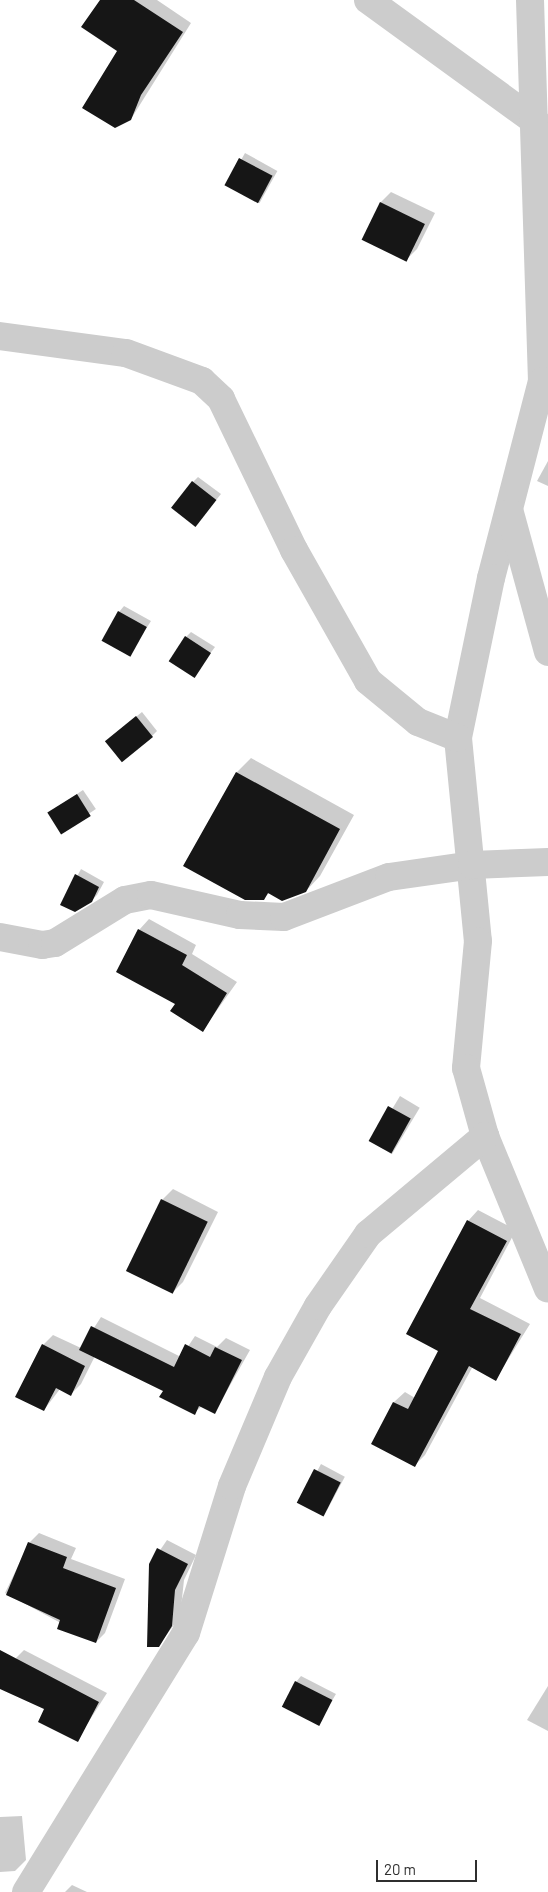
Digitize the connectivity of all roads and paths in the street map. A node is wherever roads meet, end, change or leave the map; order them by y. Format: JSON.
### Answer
{"nodes":[{"id":1,"x":368,"y":0,"type":"edge"},
{"id":2,"x":530,"y":0,"type":"edge"},
{"id":3,"x":542,"y":96,"type":"edge"},
{"id":4,"x":536,"y":122,"type":"junction"},
{"id":5,"x":0,"y":336,"type":"edge"},
{"id":6,"x":510,"y":513,"type":"junction"},
{"id":7,"x":548,"y":652,"type":"edge"},
{"id":8,"x":458,"y":738,"type":"junction"},
{"id":9,"x":548,"y":862,"type":"edge"},
{"id":10,"x":472,"y":864,"type":"junction"},
{"id":11,"x":0,"y":937,"type":"edge"},
{"id":12,"x":485,"y":1136,"type":"junction"},
{"id":13,"x":548,"y":1289,"type":"edge"},
{"id":14,"x":26,"y":1892,"type":"edge"}],
"edges":[{"from":1,"to":4,"type":"street"},
{"from":2,"to":3,"type":"street"},
{"from":3,"to":4,"type":"street"},
{"from":4,"to":6,"type":"street"},
{"from":5,"to":8,"type":"street"},
{"from":6,"to":7,"type":"street"},
{"from":6,"to":8,"type":"street"},
{"from":8,"to":10,"type":"street"},
{"from":9,"to":10,"type":"street"},
{"from":10,"to":11,"type":"street"},
{"from":10,"to":12,"type":"street"},
{"from":12,"to":13,"type":"street"},
{"from":12,"to":14,"type":"street"}]}
